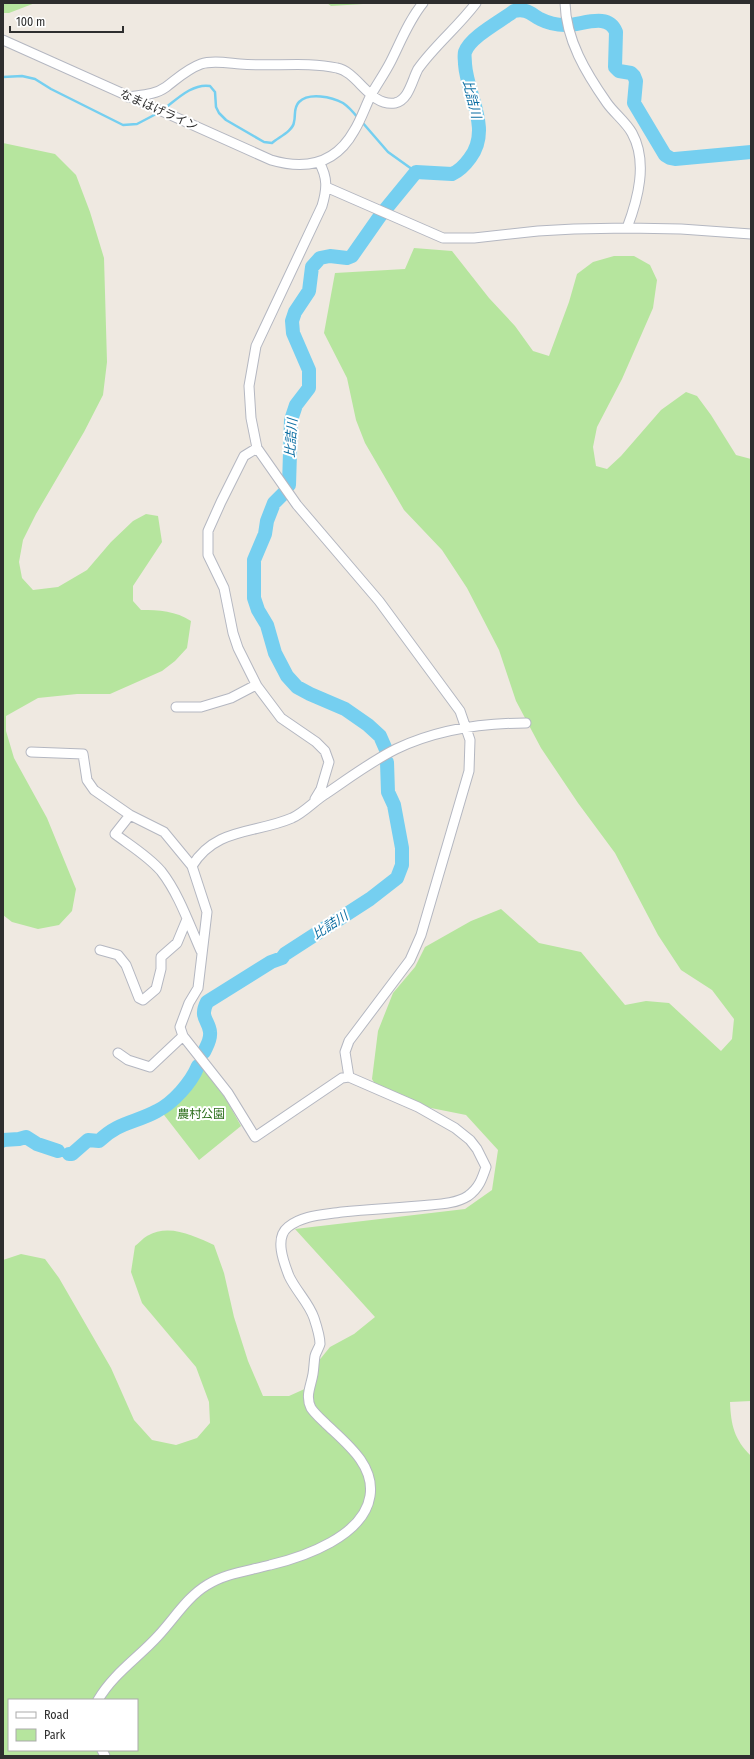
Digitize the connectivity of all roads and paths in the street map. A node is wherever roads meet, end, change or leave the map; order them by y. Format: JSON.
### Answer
{"nodes":[{"id":1,"x":423,"y":3,"type":"edge"},
{"id":2,"x":476,"y":3,"type":"edge"},
{"id":3,"x":565,"y":3,"type":"edge"},
{"id":4,"x":3,"y":40,"type":"edge"},
{"id":5,"x":371,"y":96,"type":"junction"},
{"id":6,"x":128,"y":97,"type":"junction"},
{"id":7,"x":319,"y":162,"type":"junction"},
{"id":8,"x":326,"y":187,"type":"junction"},
{"id":9,"x":627,"y":228,"type":"junction"},
{"id":10,"x":751,"y":234,"type":"edge"},
{"id":11,"x":257,"y":448,"type":"junction"},
{"id":12,"x":256,"y":685,"type":"junction"},
{"id":13,"x":176,"y":707,"type":"dead end"},
{"id":14,"x":526,"y":723,"type":"dead end"},
{"id":15,"x":466,"y":728,"type":"junction"},
{"id":16,"x":31,"y":752,"type":"dead end"},
{"id":17,"x":312,"y":804,"type":"junction"},
{"id":18,"x":130,"y":815,"type":"junction"},
{"id":19,"x":192,"y":866,"type":"junction"},
{"id":20,"x":187,"y":919,"type":"junction"},
{"id":21,"x":100,"y":950,"type":"dead end"},
{"id":22,"x":201,"y":951,"type":"junction"},
{"id":23,"x":182,"y":1036,"type":"junction"},
{"id":24,"x":118,"y":1053,"type":"dead end"},
{"id":25,"x":349,"y":1077,"type":"junction"},
{"id":26,"x":99,"y":1699,"type":"edge"}],
"edges":[{"from":1,"to":5,"type":"street"},
{"from":2,"to":5,"type":"street"},
{"from":3,"to":9,"type":"street"},
{"from":4,"to":6,"type":"street","name":"なまはげライン"},
{"from":5,"to":6,"type":"street"},
{"from":5,"to":7,"type":"street"},
{"from":6,"to":7,"type":"street","name":"なまはげライン"},
{"from":7,"to":8,"type":"street"},
{"from":8,"to":9,"type":"street"},
{"from":8,"to":11,"type":"street"},
{"from":9,"to":10,"type":"street"},
{"from":11,"to":12,"type":"street"},
{"from":11,"to":15,"type":"street"},
{"from":12,"to":13,"type":"street"},
{"from":12,"to":17,"type":"street"},
{"from":14,"to":15,"type":"street"},
{"from":15,"to":17,"type":"street"},
{"from":15,"to":25,"type":"street"},
{"from":16,"to":18,"type":"street"},
{"from":17,"to":19,"type":"street"},
{"from":18,"to":19,"type":"street"},
{"from":18,"to":20,"type":"street"},
{"from":19,"to":22,"type":"street"},
{"from":20,"to":21,"type":"street"},
{"from":20,"to":22,"type":"street"},
{"from":22,"to":23,"type":"street"},
{"from":23,"to":24,"type":"street"},
{"from":23,"to":25,"type":"street"},
{"from":25,"to":26,"type":"street"}]}
